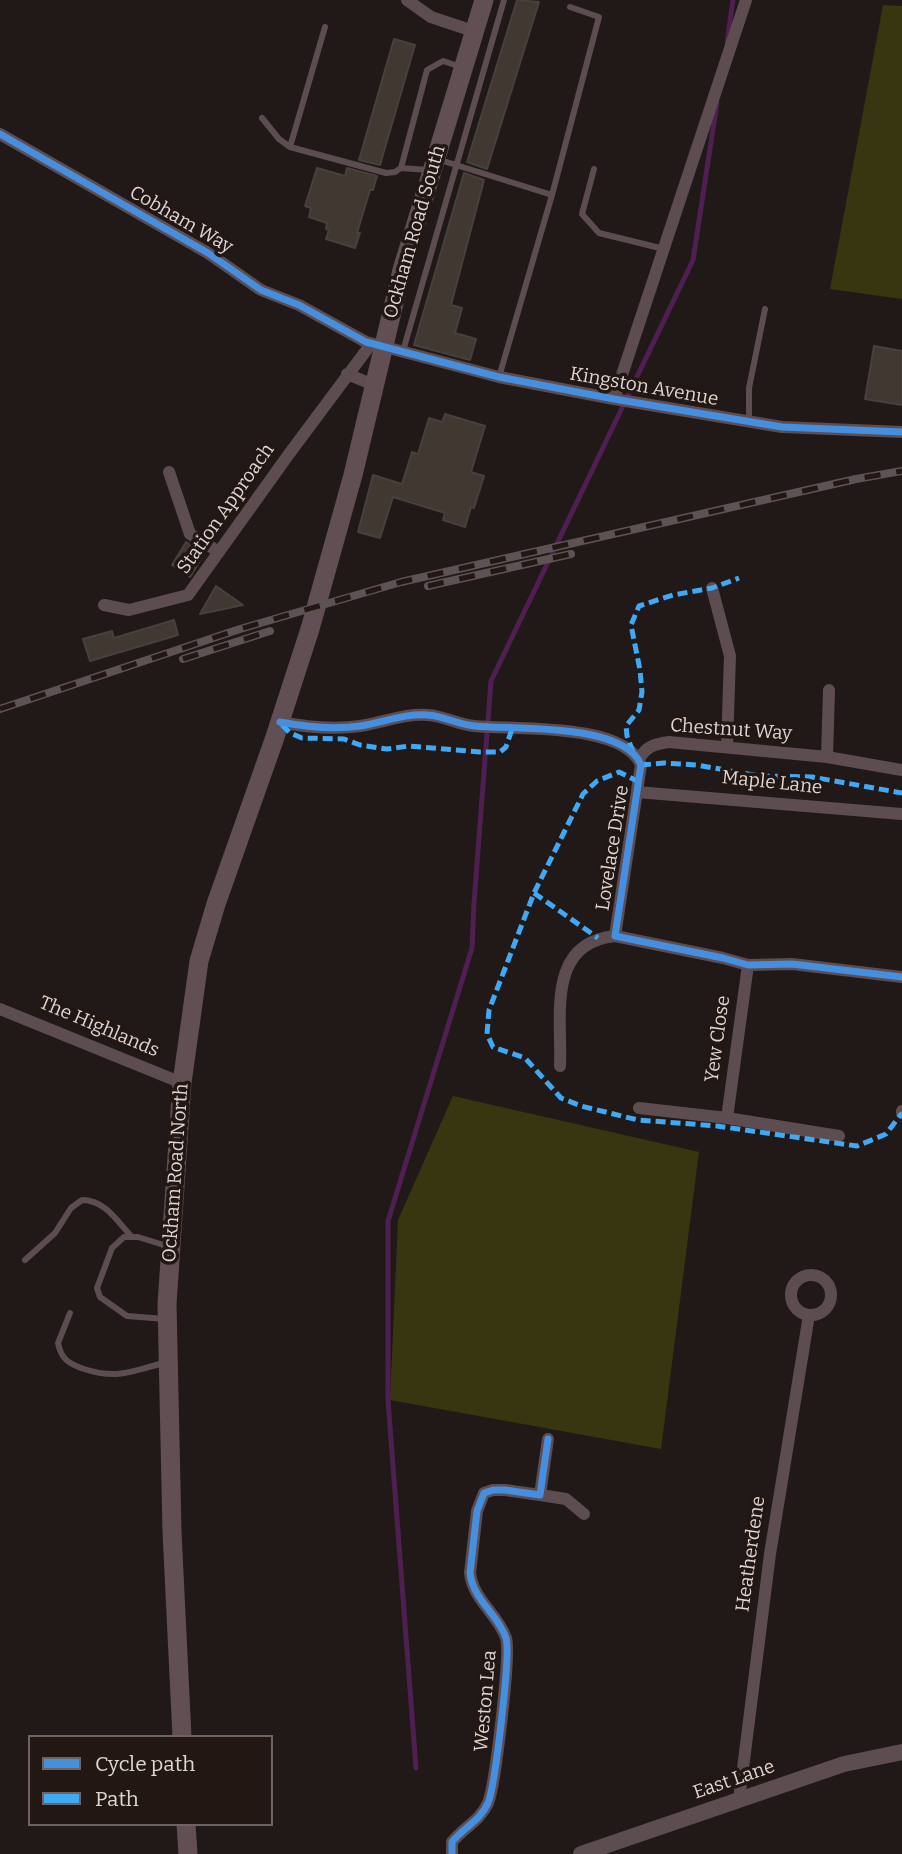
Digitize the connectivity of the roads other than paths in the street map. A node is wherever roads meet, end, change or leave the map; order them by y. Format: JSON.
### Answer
{"nodes":[{"id":1,"x":407,"y":0,"type":"edge"},
{"id":2,"x":484,"y":0,"type":"edge"},
{"id":3,"x":504,"y":0,"type":"edge"},
{"id":4,"x":746,"y":0,"type":"edge"},
{"id":5,"x":570,"y":7,"type":"dead end"},
{"id":6,"x":325,"y":27,"type":"dead end"},
{"id":7,"x":473,"y":31,"type":"junction"},
{"id":8,"x":463,"y":67,"type":"junction"},
{"id":9,"x":262,"y":118,"type":"dead end"},
{"id":10,"x":0,"y":134,"type":"edge"},
{"id":11,"x":290,"y":146,"type":"junction"},
{"id":12,"x":434,"y":164,"type":"junction"},
{"id":13,"x":457,"y":165,"type":"junction"},
{"id":14,"x":401,"y":167,"type":"junction"},
{"id":15,"x":594,"y":169,"type":"dead end"},
{"id":16,"x":552,"y":195,"type":"junction"},
{"id":17,"x":664,"y":248,"type":"junction"},
{"id":18,"x":765,"y":309,"type":"dead end"},
{"id":19,"x":386,"y":348,"type":"junction"},
{"id":20,"x":347,"y":374,"type":"junction"},
{"id":21,"x":499,"y":377,"type":"junction"},
{"id":22,"x":374,"y":385,"type":"junction"},
{"id":23,"x":614,"y":399,"type":"junction"},
{"id":24,"x":749,"y":421,"type":"junction"},
{"id":25,"x":902,"y":432,"type":"edge"},
{"id":26,"x":169,"y":472,"type":"dead end"},
{"id":27,"x":219,"y":552,"type":"junction"},
{"id":28,"x":712,"y":588,"type":"dead end"},
{"id":29,"x":104,"y":605,"type":"dead end"},
{"id":30,"x":310,"y":629,"type":"joint"},
{"id":31,"x":829,"y":690,"type":"dead end"},
{"id":32,"x":280,"y":722,"type":"junction"},
{"id":33,"x":727,"y":747,"type":"junction"},
{"id":34,"x":827,"y":757,"type":"junction"},
{"id":35,"x":639,"y":759,"type":"junction"},
{"id":36,"x":902,"y":770,"type":"edge"},
{"id":37,"x":638,"y":792,"type":"junction"},
{"id":38,"x":902,"y":814,"type":"edge"},
{"id":39,"x":615,"y":936,"type":"junction"},
{"id":40,"x":748,"y":965,"type":"junction"},
{"id":41,"x":902,"y":977,"type":"edge"},
{"id":42,"x":0,"y":1009,"type":"edge"},
{"id":43,"x":560,"y":1066,"type":"dead end"},
{"id":44,"x":182,"y":1083,"type":"junction"},
{"id":45,"x":639,"y":1108,"type":"dead end"},
{"id":46,"x":727,"y":1118,"type":"junction"},
{"id":47,"x":839,"y":1136,"type":"dead end"},
{"id":48,"x":131,"y":1236,"type":"junction"},
{"id":49,"x":171,"y":1247,"type":"junction"},
{"id":50,"x":25,"y":1260,"type":"dead end"},
{"id":51,"x":70,"y":1313,"type":"dead end"},
{"id":52,"x":809,"y":1315,"type":"dead end"},
{"id":53,"x":167,"y":1319,"type":"junction"},
{"id":54,"x":169,"y":1361,"type":"junction"},
{"id":55,"x":548,"y":1439,"type":"dead end"},
{"id":56,"x":540,"y":1495,"type":"junction"},
{"id":57,"x":584,"y":1514,"type":"dead end"},
{"id":58,"x":182,"y":1735,"type":"edge"},
{"id":59,"x":902,"y":1752,"type":"edge"},
{"id":60,"x":739,"y":1800,"type":"junction"},
{"id":61,"x":187,"y":1826,"type":"edge"},
{"id":62,"x":188,"y":1854,"type":"edge"},
{"id":63,"x":452,"y":1854,"type":"edge"},
{"id":64,"x":581,"y":1854,"type":"edge"}],
"edges":[{"from":1,"to":7,"type":"street"},
{"from":2,"to":7,"type":"main road","name":"Ockham Road South"},
{"from":3,"to":13,"type":"lane"},
{"from":4,"to":17,"type":"street","name":"Kingston Avenue"},
{"from":5,"to":16,"type":"lane"},
{"from":6,"to":11,"type":"lane"},
{"from":7,"to":8,"type":"main road","name":"Ockham Road South"},
{"from":8,"to":12,"type":"main road","name":"Ockham Road South"},
{"from":8,"to":14,"type":"lane"},
{"from":9,"to":11,"type":"lane"},
{"from":10,"to":19,"type":"street","name":"Cobham Way"},
{"from":11,"to":14,"type":"lane"},
{"from":12,"to":13,"type":"lane"},
{"from":12,"to":14,"type":"lane"},
{"from":12,"to":19,"type":"main road","name":"Ockham Road South"},
{"from":13,"to":16,"type":"lane"},
{"from":13,"to":19,"type":"lane"},
{"from":15,"to":17,"type":"lane"},
{"from":16,"to":21,"type":"lane"},
{"from":17,"to":23,"type":"street","name":"Kingston Avenue"},
{"from":18,"to":24,"type":"lane"},
{"from":19,"to":20,"type":"street","name":"Station Approach"},
{"from":19,"to":21,"type":"street","name":"Kingston Avenue"},
{"from":19,"to":22,"type":"main road","name":"Ockham Road South"},
{"from":20,"to":22,"type":"street"},
{"from":20,"to":27,"type":"street","name":"Station Approach"},
{"from":21,"to":23,"type":"street","name":"Kingston Avenue"},
{"from":22,"to":30,"type":"main road","name":"Ockham Road South"},
{"from":23,"to":24,"type":"street","name":"Kingston Avenue"},
{"from":24,"to":25,"type":"street","name":"Kingston Avenue"},
{"from":26,"to":27,"type":"street"},
{"from":27,"to":29,"type":"street","name":"Station Approach"},
{"from":28,"to":33,"type":"street"},
{"from":30,"to":32,"type":"main road","name":"Ockham Road North"},
{"from":31,"to":34,"type":"street"},
{"from":32,"to":35,"type":"street","name":"Lovelace Drive"},
{"from":32,"to":44,"type":"main road","name":"Ockham Road North"},
{"from":33,"to":34,"type":"street","name":"Chestnut Way"},
{"from":33,"to":35,"type":"street","name":"Chestnut Way"},
{"from":34,"to":36,"type":"street","name":"Chestnut Way"},
{"from":35,"to":37,"type":"street","name":"Lovelace Drive"},
{"from":37,"to":38,"type":"street","name":"Maple Lane"},
{"from":37,"to":39,"type":"street","name":"Lovelace Drive"},
{"from":39,"to":40,"type":"street","name":"Lovelace Drive"},
{"from":39,"to":43,"type":"street"},
{"from":40,"to":41,"type":"street","name":"Lovelace Drive"},
{"from":40,"to":46,"type":"street","name":"Yew Close"},
{"from":42,"to":44,"type":"street","name":"The Highlands"},
{"from":44,"to":49,"type":"main road","name":"Ockham Road North"},
{"from":45,"to":46,"type":"street"},
{"from":46,"to":47,"type":"street"},
{"from":48,"to":49,"type":"lane"},
{"from":48,"to":50,"type":"lane"},
{"from":48,"to":53,"type":"lane"},
{"from":49,"to":53,"type":"main road","name":"Ockham Road North"},
{"from":51,"to":54,"type":"lane"},
{"from":52,"to":60,"type":"street","name":"Heatherdene"},
{"from":53,"to":54,"type":"main road","name":"Ockham Road North"},
{"from":54,"to":58,"type":"main road","name":"Ockham Road North"},
{"from":55,"to":56,"type":"street"},
{"from":56,"to":57,"type":"street","name":"Weston Lea"},
{"from":56,"to":63,"type":"street","name":"Weston Lea"},
{"from":59,"to":60,"type":"street","name":"East Lane"},
{"from":60,"to":64,"type":"street","name":"East Lane"},
{"from":61,"to":62,"type":"main road"}]}
